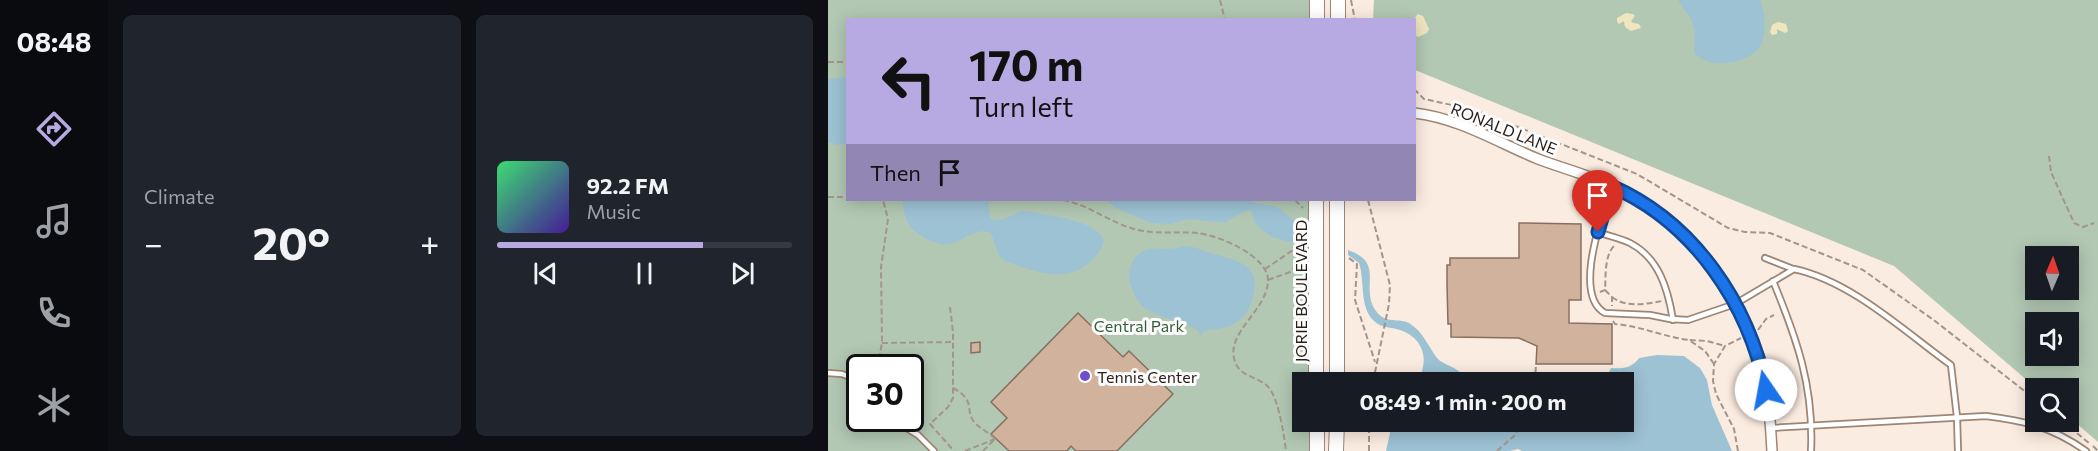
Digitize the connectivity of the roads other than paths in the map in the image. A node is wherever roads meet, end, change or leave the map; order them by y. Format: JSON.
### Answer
{"nodes":[{"id":1,"x":1317,"y":0,"type":"edge"},
{"id":2,"x":1338,"y":0,"type":"edge"},
{"id":3,"x":1317,"y":18,"type":"edge"},
{"id":4,"x":1338,"y":18,"type":"edge"},
{"id":5,"x":1416,"y":113,"type":"edge"},
{"id":6,"x":1611,"y":186,"type":"junction"},
{"id":7,"x":1316,"y":201,"type":"edge"},
{"id":8,"x":1337,"y":201,"type":"edge"},
{"id":9,"x":1598,"y":232,"type":"junction"},
{"id":10,"x":1765,"y":258,"type":"dead end"},
{"id":11,"x":1794,"y":269,"type":"junction"},
{"id":12,"x":1773,"y":281,"type":"junction"},
{"id":13,"x":1735,"y":304,"type":"junction"},
{"id":14,"x":1672,"y":320,"type":"junction"},
{"id":15,"x":1316,"y":372,"type":"edge"},
{"id":16,"x":1337,"y":372,"type":"edge"},
{"id":17,"x":828,"y":373,"type":"edge"},
{"id":18,"x":846,"y":376,"type":"edge"},
{"id":19,"x":1957,"y":417,"type":"junction"},
{"id":20,"x":1812,"y":426,"type":"junction"},
{"id":21,"x":1771,"y":428,"type":"junction"},
{"id":22,"x":913,"y":432,"type":"edge"},
{"id":23,"x":1317,"y":432,"type":"edge"},
{"id":24,"x":1336,"y":432,"type":"edge"},
{"id":25,"x":934,"y":451,"type":"edge"},
{"id":26,"x":1317,"y":451,"type":"edge"},
{"id":27,"x":1336,"y":451,"type":"edge"},
{"id":28,"x":1772,"y":451,"type":"edge"},
{"id":29,"x":1811,"y":451,"type":"edge"},
{"id":30,"x":1958,"y":451,"type":"edge"},
{"id":31,"x":2086,"y":451,"type":"edge"}],
"edges":[{"from":1,"to":3,"type":"main road"},
{"from":2,"to":4,"type":"main road"},
{"from":5,"to":6,"type":"street","name":"RONALD LANE"},
{"from":6,"to":9,"type":"lane"},
{"from":6,"to":13,"type":"street","name":"RONALD LANE"},
{"from":7,"to":15,"type":"main road","name":"JORIE BOULEVARD","bridge":true},
{"from":8,"to":16,"type":"main road","bridge":true},
{"from":9,"to":14,"type":"lane"},
{"from":9,"to":14,"type":"lane"},
{"from":10,"to":11,"type":"lane"},
{"from":11,"to":12,"type":"lane"},
{"from":11,"to":19,"type":"lane"},
{"from":12,"to":13,"type":"lane"},
{"from":12,"to":20,"type":"lane"},
{"from":13,"to":14,"type":"lane"},
{"from":13,"to":21,"type":"street","name":"RONALD LANE"},
{"from":17,"to":18,"type":"lane"},
{"from":19,"to":20,"type":"lane"},
{"from":19,"to":30,"type":"lane"},
{"from":19,"to":31,"type":"lane"},
{"from":20,"to":21,"type":"lane"},
{"from":20,"to":29,"type":"lane"},
{"from":21,"to":28,"type":"street","name":"RONALD LANE"},
{"from":22,"to":25,"type":"lane"},
{"from":23,"to":26,"type":"main road"},
{"from":24,"to":27,"type":"main road"}]}
